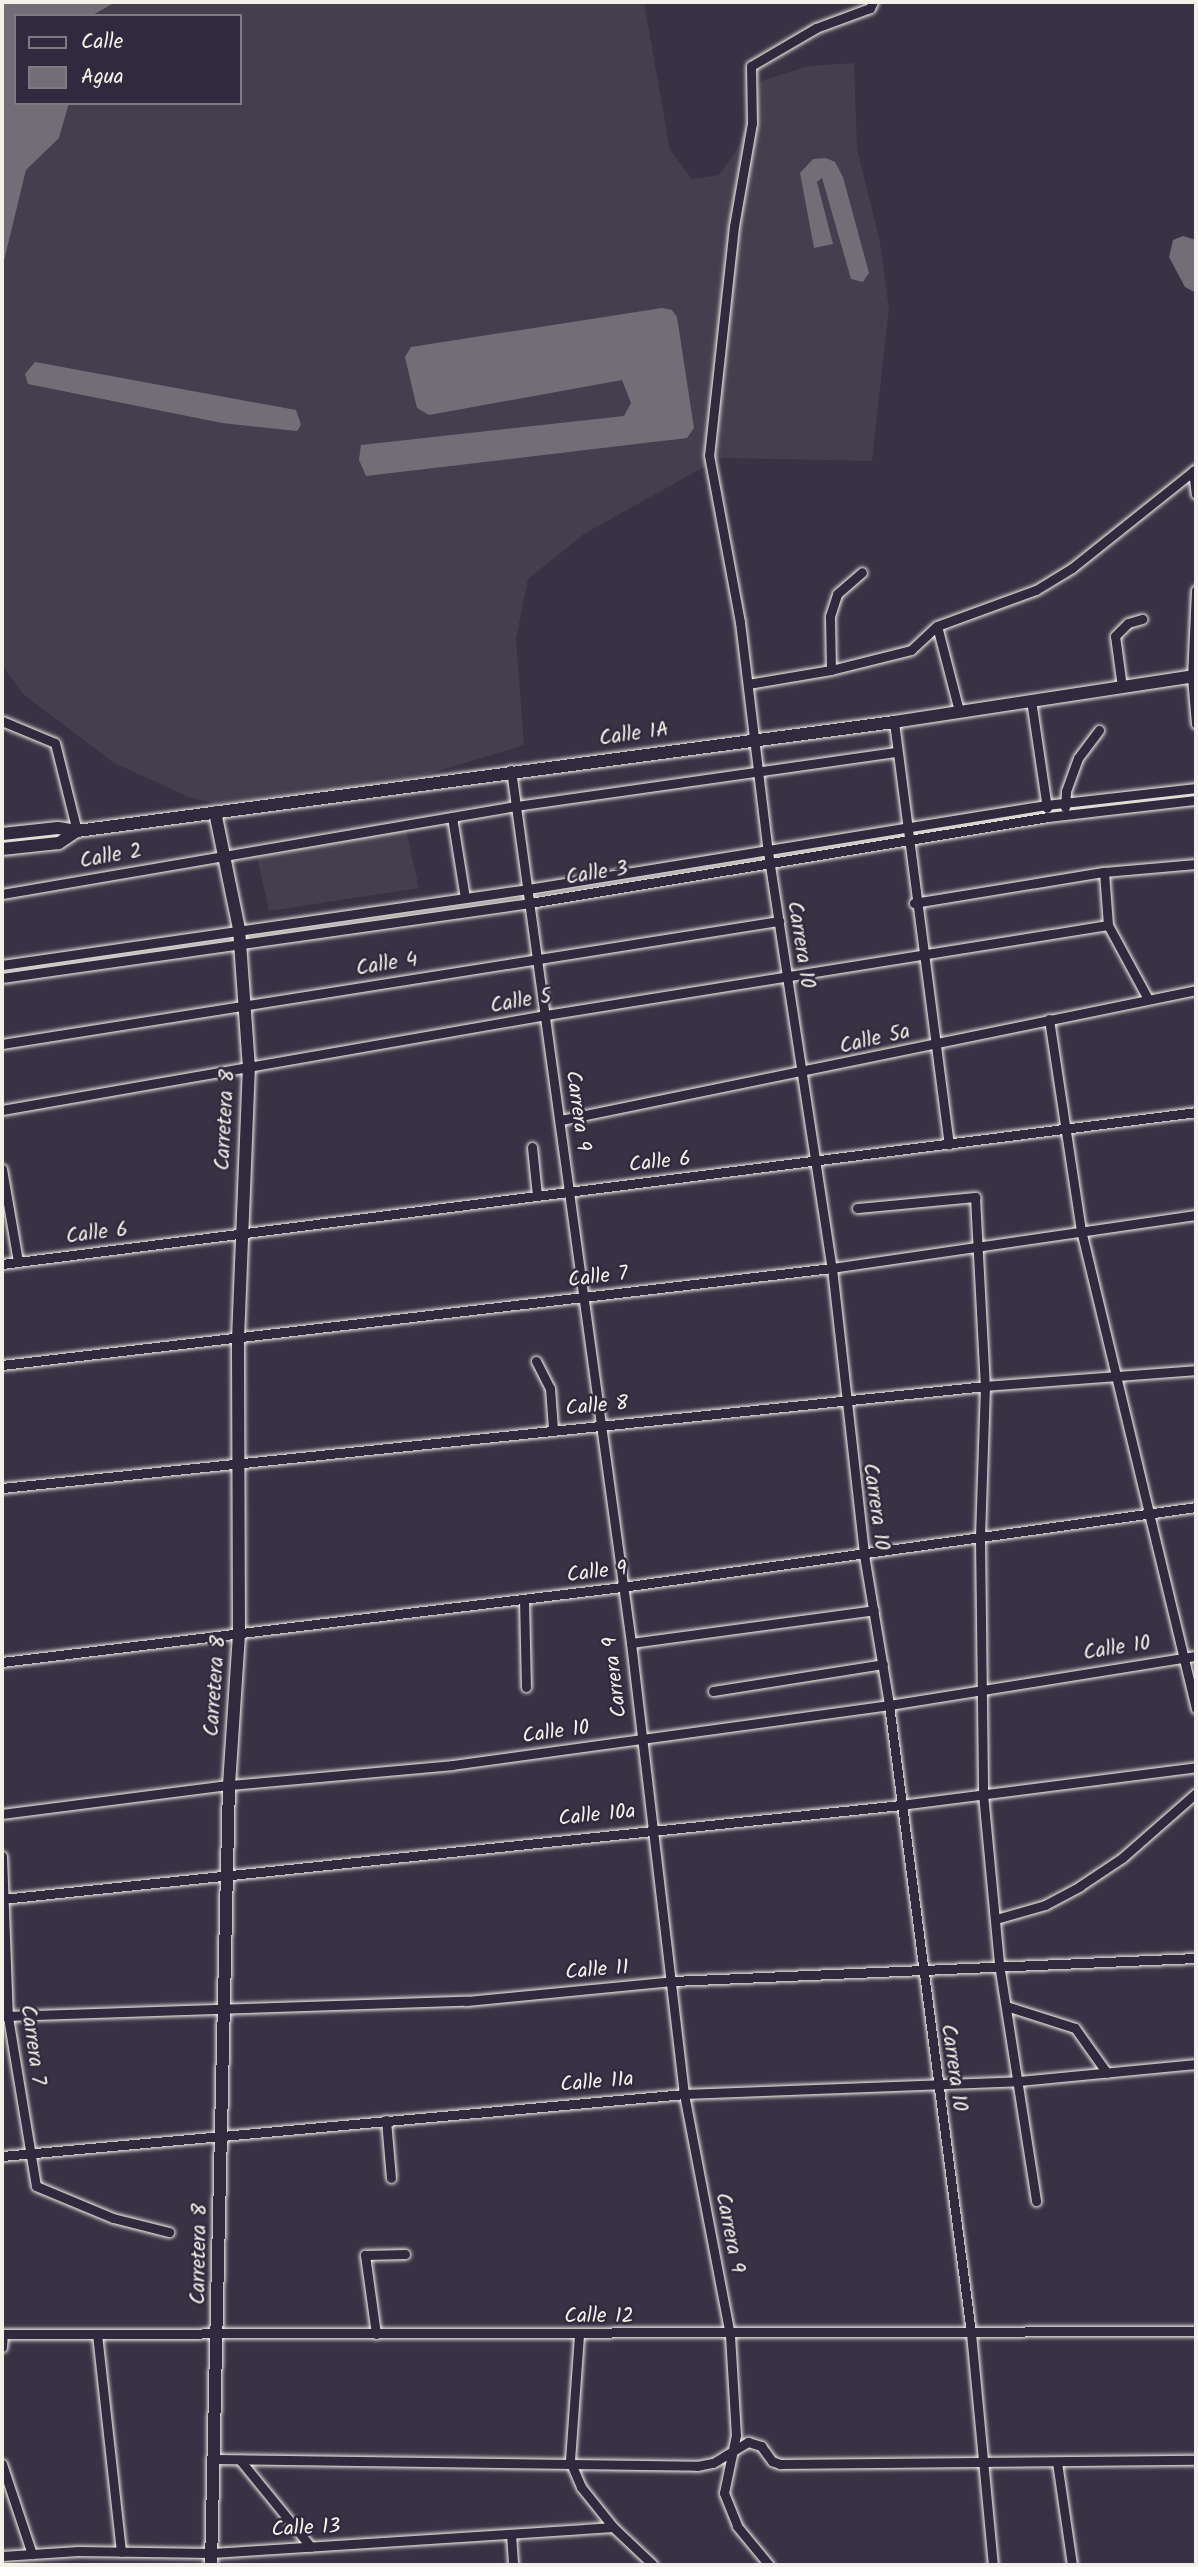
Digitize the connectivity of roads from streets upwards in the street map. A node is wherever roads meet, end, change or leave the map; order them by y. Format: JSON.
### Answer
{"nodes":[{"id":1,"x":873,"y":2,"type":"edge"},
{"id":2,"x":1195,"y":470,"type":"edge"},
{"id":3,"x":1196,"y":494,"type":"edge"},
{"id":4,"x":862,"y":572,"type":"dead end"},
{"id":5,"x":1196,"y":590,"type":"edge"},
{"id":6,"x":1142,"y":619,"type":"dead end"},
{"id":7,"x":937,"y":626,"type":"junction"},
{"id":8,"x":831,"y":670,"type":"junction"},
{"id":9,"x":1194,"y":676,"type":"edge"},
{"id":10,"x":748,"y":684,"type":"junction"},
{"id":11,"x":1122,"y":687,"type":"junction"},
{"id":12,"x":1031,"y":701,"type":"junction"},
{"id":13,"x":959,"y":711,"type":"junction"},
{"id":14,"x":2,"y":720,"type":"edge"},
{"id":15,"x":894,"y":722,"type":"junction"},
{"id":16,"x":1196,"y":724,"type":"edge"},
{"id":17,"x":1098,"y":730,"type":"dead end"},
{"id":18,"x":753,"y":738,"type":"junction"},
{"id":19,"x":896,"y":752,"type":"junction"},
{"id":20,"x":511,"y":771,"type":"junction"},
{"id":21,"x":757,"y":771,"type":"junction"},
{"id":22,"x":1196,"y":788,"type":"edge"},
{"id":23,"x":1196,"y":800,"type":"edge"},
{"id":24,"x":1065,"y":803,"type":"junction"},
{"id":25,"x":1046,"y":805,"type":"junction"},
{"id":26,"x":516,"y":806,"type":"junction"},
{"id":27,"x":215,"y":812,"type":"junction"},
{"id":28,"x":1066,"y":815,"type":"junction"},
{"id":29,"x":452,"y":817,"type":"junction"},
{"id":30,"x":1048,"y":817,"type":"junction"},
{"id":31,"x":77,"y":831,"type":"junction"},
{"id":32,"x":2,"y":834,"type":"edge"},
{"id":33,"x":905,"y":836,"type":"junction"},
{"id":34,"x":2,"y":849,"type":"edge"},
{"id":35,"x":768,"y":852,"type":"junction"},
{"id":36,"x":226,"y":855,"type":"junction"},
{"id":37,"x":770,"y":864,"type":"junction"},
{"id":38,"x":1196,"y":864,"type":"edge"},
{"id":39,"x":1104,"y":873,"type":"junction"},
{"id":40,"x":528,"y":889,"type":"junction"},
{"id":41,"x":2,"y":894,"type":"edge"},
{"id":42,"x":465,"y":898,"type":"junction"},
{"id":43,"x":530,"y":903,"type":"junction"},
{"id":44,"x":914,"y":903,"type":"junction"},
{"id":45,"x":779,"y":921,"type":"junction"},
{"id":46,"x":1108,"y":925,"type":"junction"},
{"id":47,"x":239,"y":929,"type":"junction"},
{"id":48,"x":241,"y":946,"type":"junction"},
{"id":49,"x":921,"y":954,"type":"junction"},
{"id":50,"x":538,"y":959,"type":"junction"},
{"id":51,"x":2,"y":965,"type":"edge"},
{"id":52,"x":788,"y":976,"type":"junction"},
{"id":53,"x":2,"y":978,"type":"edge"},
{"id":54,"x":1196,"y":990,"type":"edge"},
{"id":55,"x":1149,"y":999,"type":"junction"},
{"id":56,"x":247,"y":1005,"type":"junction"},
{"id":57,"x":546,"y":1015,"type":"junction"},
{"id":58,"x":1049,"y":1019,"type":"junction"},
{"id":59,"x":2,"y":1044,"type":"edge"},
{"id":60,"x":935,"y":1045,"type":"junction"},
{"id":61,"x":249,"y":1068,"type":"junction"},
{"id":62,"x":802,"y":1074,"type":"junction"},
{"id":63,"x":2,"y":1110,"type":"edge"},
{"id":64,"x":1196,"y":1112,"type":"edge"},
{"id":65,"x":561,"y":1120,"type":"junction"},
{"id":66,"x":1065,"y":1127,"type":"junction"},
{"id":67,"x":949,"y":1144,"type":"junction"},
{"id":68,"x":532,"y":1147,"type":"dead end"},
{"id":69,"x":816,"y":1163,"type":"junction"},
{"id":70,"x":2,"y":1169,"type":"edge"},
{"id":71,"x":569,"y":1191,"type":"junction"},
{"id":72,"x":537,"y":1195,"type":"junction"},
{"id":73,"x":857,"y":1208,"type":"dead end"},
{"id":74,"x":1196,"y":1215,"type":"edge"},
{"id":75,"x":1081,"y":1230,"type":"junction"},
{"id":76,"x":240,"y":1233,"type":"junction"},
{"id":77,"x":981,"y":1245,"type":"junction"},
{"id":78,"x":18,"y":1262,"type":"junction"},
{"id":79,"x":2,"y":1264,"type":"edge"},
{"id":80,"x":832,"y":1268,"type":"junction"},
{"id":81,"x":580,"y":1297,"type":"junction"},
{"id":82,"x":238,"y":1339,"type":"junction"},
{"id":83,"x":536,"y":1362,"type":"dead end"},
{"id":84,"x":2,"y":1365,"type":"edge"},
{"id":85,"x":1196,"y":1370,"type":"edge"},
{"id":86,"x":1120,"y":1378,"type":"junction"},
{"id":87,"x":985,"y":1386,"type":"junction"},
{"id":88,"x":844,"y":1401,"type":"junction"},
{"id":89,"x":598,"y":1425,"type":"junction"},
{"id":90,"x":553,"y":1429,"type":"junction"},
{"id":91,"x":238,"y":1464,"type":"junction"},
{"id":92,"x":2,"y":1488,"type":"edge"},
{"id":93,"x":1196,"y":1507,"type":"edge"},
{"id":94,"x":1153,"y":1513,"type":"junction"},
{"id":95,"x":980,"y":1538,"type":"junction"},
{"id":96,"x":864,"y":1555,"type":"junction"},
{"id":97,"x":622,"y":1587,"type":"junction"},
{"id":98,"x":524,"y":1600,"type":"junction"},
{"id":99,"x":874,"y":1611,"type":"junction"},
{"id":100,"x":239,"y":1635,"type":"junction"},
{"id":101,"x":631,"y":1643,"type":"junction"},
{"id":102,"x":1196,"y":1656,"type":"edge"},
{"id":103,"x":1183,"y":1657,"type":"junction"},
{"id":104,"x":2,"y":1662,"type":"edge"},
{"id":105,"x":883,"y":1664,"type":"junction"},
{"id":106,"x":526,"y":1687,"type":"dead end"},
{"id":107,"x":980,"y":1688,"type":"junction"},
{"id":108,"x":713,"y":1691,"type":"dead end"},
{"id":109,"x":889,"y":1705,"type":"junction"},
{"id":110,"x":1196,"y":1708,"type":"edge"},
{"id":111,"x":641,"y":1739,"type":"junction"},
{"id":112,"x":1196,"y":1767,"type":"edge"},
{"id":113,"x":229,"y":1785,"type":"junction"},
{"id":114,"x":1196,"y":1793,"type":"edge"},
{"id":115,"x":983,"y":1794,"type":"junction"},
{"id":116,"x":901,"y":1805,"type":"junction"},
{"id":117,"x":2,"y":1814,"type":"edge"},
{"id":118,"x":651,"y":1828,"type":"junction"},
{"id":119,"x":2,"y":1856,"type":"edge"},
{"id":120,"x":226,"y":1872,"type":"junction"},
{"id":121,"x":4,"y":1899,"type":"edge"},
{"id":122,"x":996,"y":1919,"type":"junction"},
{"id":123,"x":1196,"y":1958,"type":"edge"},
{"id":124,"x":999,"y":1964,"type":"junction"},
{"id":125,"x":921,"y":1970,"type":"junction"},
{"id":126,"x":673,"y":1981,"type":"junction"},
{"id":127,"x":1006,"y":2006,"type":"junction"},
{"id":128,"x":223,"y":2010,"type":"junction"},
{"id":129,"x":5,"y":2017,"type":"edge"},
{"id":130,"x":1196,"y":2064,"type":"edge"},
{"id":131,"x":1107,"y":2073,"type":"junction"},
{"id":132,"x":1019,"y":2081,"type":"junction"},
{"id":133,"x":938,"y":2083,"type":"junction"},
{"id":134,"x":684,"y":2094,"type":"junction"},
{"id":135,"x":386,"y":2120,"type":"junction"},
{"id":136,"x":221,"y":2136,"type":"junction"},
{"id":137,"x":31,"y":2155,"type":"junction"},
{"id":138,"x":2,"y":2157,"type":"edge"},
{"id":139,"x":391,"y":2178,"type":"dead end"},
{"id":140,"x":1036,"y":2201,"type":"dead end"},
{"id":141,"x":169,"y":2232,"type":"dead end"},
{"id":142,"x":405,"y":2254,"type":"dead end"},
{"id":143,"x":1196,"y":2331,"type":"edge"},
{"id":144,"x":218,"y":2333,"type":"junction"},
{"id":145,"x":971,"y":2333,"type":"junction"},
{"id":146,"x":2,"y":2334,"type":"edge"},
{"id":147,"x":97,"y":2334,"type":"junction"},
{"id":148,"x":376,"y":2334,"type":"junction"},
{"id":149,"x":579,"y":2334,"type":"junction"},
{"id":150,"x":730,"y":2335,"type":"junction"},
{"id":151,"x":2,"y":2347,"type":"edge"},
{"id":152,"x":731,"y":2451,"type":"junction"},
{"id":153,"x":215,"y":2459,"type":"junction"},
{"id":154,"x":240,"y":2460,"type":"junction"},
{"id":155,"x":1196,"y":2460,"type":"edge"},
{"id":156,"x":570,"y":2461,"type":"junction"},
{"id":157,"x":982,"y":2462,"type":"junction"},
{"id":158,"x":1057,"y":2462,"type":"junction"},
{"id":159,"x":2,"y":2464,"type":"edge"},
{"id":160,"x":613,"y":2527,"type":"junction"},
{"id":161,"x":511,"y":2535,"type":"junction"},
{"id":162,"x":311,"y":2547,"type":"junction"},
{"id":163,"x":121,"y":2552,"type":"junction"},
{"id":164,"x":32,"y":2554,"type":"junction"},
{"id":165,"x":2,"y":2556,"type":"edge"},
{"id":166,"x":211,"y":2559,"type":"edge"},
{"id":167,"x":513,"y":2565,"type":"edge"},
{"id":168,"x":653,"y":2565,"type":"edge"},
{"id":169,"x":769,"y":2565,"type":"edge"},
{"id":170,"x":993,"y":2565,"type":"edge"},
{"id":171,"x":1072,"y":2565,"type":"edge"}],
"edges":[{"from":1,"to":10,"type":"street","name":"Carrera 10"},
{"from":2,"to":3,"type":"street"},
{"from":2,"to":7,"type":"street"},
{"from":4,"to":8,"type":"street"},
{"from":5,"to":9,"type":"street"},
{"from":6,"to":11,"type":"street"},
{"from":7,"to":8,"type":"street"},
{"from":7,"to":13,"type":"street"},
{"from":8,"to":10,"type":"street"},
{"from":9,"to":11,"type":"street","name":"Calle 1A"},
{"from":9,"to":16,"type":"street"},
{"from":10,"to":18,"type":"street","name":"Carrera 10"},
{"from":11,"to":12,"type":"street","name":"Calle 1A"},
{"from":12,"to":13,"type":"street","name":"Calle 1A"},
{"from":12,"to":25,"type":"street"},
{"from":13,"to":15,"type":"street","name":"Calle 1A"},
{"from":14,"to":31,"type":"street"},
{"from":15,"to":18,"type":"street","name":"Calle 1A"},
{"from":15,"to":19,"type":"street"},
{"from":17,"to":24,"type":"street"},
{"from":18,"to":20,"type":"street","name":"Calle 1A"},
{"from":18,"to":21,"type":"street","name":"Carrera 10"},
{"from":19,"to":21,"type":"street","name":"Calle 2"},
{"from":19,"to":33,"type":"street"},
{"from":20,"to":26,"type":"street","name":"Carrera 9"},
{"from":20,"to":27,"type":"street","name":"Calle 1A"},
{"from":21,"to":26,"type":"street","name":"Calle 2"},
{"from":21,"to":35,"type":"street","name":"Carrera 10"},
{"from":22,"to":24,"type":"street","name":"Calle 3"},
{"from":23,"to":28,"type":"street","name":"Calle 3"},
{"from":24,"to":25,"type":"street","name":"Calle 3"},
{"from":24,"to":28,"type":"street"},
{"from":25,"to":30,"type":"street"},
{"from":25,"to":33,"type":"street","name":"Calle 3"},
{"from":26,"to":29,"type":"street","name":"Calle 2"},
{"from":26,"to":40,"type":"street","name":"Carrera 9"},
{"from":27,"to":31,"type":"street","name":"Calle 1A"},
{"from":27,"to":36,"type":"street","name":"Carretera 8"},
{"from":28,"to":30,"type":"street","name":"Calle 3"},
{"from":29,"to":36,"type":"street","name":"Calle 2"},
{"from":29,"to":42,"type":"street"},
{"from":30,"to":33,"type":"street","name":"Calle 3"},
{"from":31,"to":32,"type":"street","name":"Calle 1A"},
{"from":31,"to":34,"type":"street","name":"Calle 1A"},
{"from":33,"to":35,"type":"street","name":"Calle 3"},
{"from":33,"to":37,"type":"street","name":"Calle 3"},
{"from":33,"to":44,"type":"street"},
{"from":35,"to":37,"type":"street","name":"Carrera 10"},
{"from":35,"to":40,"type":"street","name":"Calle 3"},
{"from":36,"to":41,"type":"street","name":"Calle 2"},
{"from":36,"to":47,"type":"street","name":"Carretera 8"},
{"from":37,"to":43,"type":"street","name":"Calle 3"},
{"from":37,"to":45,"type":"street","name":"Carrera 10"},
{"from":38,"to":39,"type":"street"},
{"from":39,"to":44,"type":"street"},
{"from":39,"to":46,"type":"street"},
{"from":40,"to":42,"type":"street","name":"Calle 3"},
{"from":40,"to":43,"type":"street","name":"Carrera 9"},
{"from":42,"to":47,"type":"street","name":"Calle 3"},
{"from":43,"to":48,"type":"street","name":"Calle 3"},
{"from":43,"to":50,"type":"street","name":"Carrera 9"},
{"from":44,"to":49,"type":"street"},
{"from":45,"to":50,"type":"street","name":"Calle 4"},
{"from":45,"to":52,"type":"street","name":"Carrera 10"},
{"from":46,"to":49,"type":"street","name":"Calle 5"},
{"from":46,"to":55,"type":"street"},
{"from":47,"to":48,"type":"street","name":"Carretera 8"},
{"from":47,"to":51,"type":"street","name":"Calle 3"},
{"from":48,"to":53,"type":"street","name":"Calle 3"},
{"from":48,"to":56,"type":"street","name":"Carretera 8"},
{"from":49,"to":52,"type":"street","name":"Calle 5"},
{"from":49,"to":60,"type":"street"},
{"from":50,"to":56,"type":"street","name":"Calle 4"},
{"from":50,"to":57,"type":"street","name":"Carrera 9"},
{"from":52,"to":57,"type":"street","name":"Calle 5"},
{"from":52,"to":62,"type":"street","name":"Carrera 10"},
{"from":54,"to":55,"type":"street","name":"Calle 5a"},
{"from":55,"to":58,"type":"street","name":"Calle 5a"},
{"from":56,"to":59,"type":"street","name":"Calle 4"},
{"from":56,"to":61,"type":"street","name":"Carretera 8"},
{"from":57,"to":61,"type":"street","name":"Calle 5"},
{"from":57,"to":65,"type":"street","name":"Carrera 9"},
{"from":58,"to":60,"type":"street","name":"Calle 5a"},
{"from":58,"to":66,"type":"street"},
{"from":60,"to":62,"type":"street","name":"Calle 5a"},
{"from":60,"to":67,"type":"street"},
{"from":61,"to":63,"type":"street","name":"Calle 5"},
{"from":61,"to":76,"type":"street","name":"Carretera 8"},
{"from":62,"to":65,"type":"street","name":"Calle 5a"},
{"from":62,"to":69,"type":"street","name":"Carrera 10"},
{"from":64,"to":66,"type":"street","name":"Calle 6"},
{"from":65,"to":71,"type":"street","name":"Carrera 9"},
{"from":66,"to":67,"type":"street","name":"Calle 6"},
{"from":66,"to":75,"type":"street"},
{"from":67,"to":69,"type":"street","name":"Calle 6"},
{"from":68,"to":72,"type":"street"},
{"from":69,"to":71,"type":"street","name":"Calle 6"},
{"from":69,"to":80,"type":"street","name":"Carrera 10"},
{"from":70,"to":78,"type":"street"},
{"from":71,"to":72,"type":"street","name":"Calle 6"},
{"from":71,"to":81,"type":"street","name":"Carrera 9"},
{"from":72,"to":76,"type":"street","name":"Calle 6"},
{"from":73,"to":77,"type":"street"},
{"from":74,"to":75,"type":"street","name":"Calle 7"},
{"from":75,"to":77,"type":"street","name":"Calle 7"},
{"from":75,"to":86,"type":"street"},
{"from":76,"to":78,"type":"street","name":"Calle 6"},
{"from":76,"to":82,"type":"street","name":"Carretera 8"},
{"from":77,"to":80,"type":"street","name":"Calle 7"},
{"from":77,"to":87,"type":"street"},
{"from":78,"to":79,"type":"street","name":"Calle 6"},
{"from":80,"to":81,"type":"street","name":"Calle 7"},
{"from":80,"to":88,"type":"street","name":"Carrera 10"},
{"from":81,"to":82,"type":"street","name":"Calle 7"},
{"from":81,"to":89,"type":"street","name":"Carrera 9"},
{"from":82,"to":84,"type":"street","name":"Calle 7"},
{"from":82,"to":91,"type":"street","name":"Carretera 8"},
{"from":83,"to":90,"type":"street"},
{"from":85,"to":86,"type":"street","name":"Calle 8"},
{"from":86,"to":87,"type":"street","name":"Calle 8"},
{"from":86,"to":94,"type":"street"},
{"from":87,"to":88,"type":"street","name":"Calle 8"},
{"from":87,"to":95,"type":"street"},
{"from":88,"to":89,"type":"street","name":"Calle 8"},
{"from":88,"to":96,"type":"street","name":"Carrera 10"},
{"from":89,"to":90,"type":"street","name":"Calle 8"},
{"from":89,"to":97,"type":"street","name":"Carrera 9"},
{"from":90,"to":91,"type":"street","name":"Calle 8"},
{"from":91,"to":92,"type":"street","name":"Calle 8"},
{"from":91,"to":100,"type":"street","name":"Carretera 8"},
{"from":93,"to":94,"type":"street","name":"Calle 9"},
{"from":94,"to":95,"type":"street","name":"Calle 9"},
{"from":94,"to":103,"type":"street"},
{"from":95,"to":96,"type":"street","name":"Calle 9"},
{"from":95,"to":107,"type":"street"},
{"from":96,"to":97,"type":"street","name":"Calle 9"},
{"from":96,"to":99,"type":"street","name":"Carrera 10"},
{"from":97,"to":98,"type":"street","name":"Calle 9"},
{"from":97,"to":101,"type":"street","name":"Carrera 9"},
{"from":98,"to":100,"type":"street","name":"Calle 9"},
{"from":98,"to":106,"type":"street"},
{"from":99,"to":101,"type":"street"},
{"from":99,"to":105,"type":"street","name":"Carrera 10"},
{"from":100,"to":104,"type":"street","name":"Calle 9"},
{"from":100,"to":113,"type":"street","name":"Carretera 8"},
{"from":101,"to":111,"type":"street","name":"Carrera 9"},
{"from":102,"to":103,"type":"street","name":"Calle 10"},
{"from":103,"to":107,"type":"street","name":"Calle 10"},
{"from":103,"to":110,"type":"street"},
{"from":105,"to":108,"type":"street"},
{"from":105,"to":109,"type":"street","name":"Carrera 10"},
{"from":107,"to":109,"type":"street","name":"Calle 10"},
{"from":107,"to":115,"type":"street"},
{"from":109,"to":111,"type":"street","name":"Calle 10"},
{"from":109,"to":116,"type":"street","name":"Carrera 10"},
{"from":111,"to":113,"type":"street","name":"Calle 10"},
{"from":111,"to":118,"type":"street","name":"Carrera 9"},
{"from":112,"to":115,"type":"street","name":"Calle 10a"},
{"from":113,"to":117,"type":"street","name":"Calle 10"},
{"from":113,"to":120,"type":"street","name":"Carretera 8"},
{"from":114,"to":122,"type":"street"},
{"from":115,"to":116,"type":"street","name":"Calle 10a"},
{"from":115,"to":122,"type":"street"},
{"from":116,"to":118,"type":"street","name":"Calle 10a"},
{"from":116,"to":125,"type":"street","name":"Carrera 10"},
{"from":118,"to":120,"type":"street","name":"Calle 10a"},
{"from":118,"to":126,"type":"street","name":"Carrera 9"},
{"from":119,"to":121,"type":"street","name":"Carrera 7"},
{"from":120,"to":121,"type":"street","name":"Calle 10a"},
{"from":120,"to":128,"type":"street","name":"Carretera 8"},
{"from":121,"to":129,"type":"street","name":"Carrera 7"},
{"from":122,"to":124,"type":"street"},
{"from":123,"to":124,"type":"street","name":"Calle 11"},
{"from":124,"to":125,"type":"street","name":"Calle 11"},
{"from":124,"to":127,"type":"street"},
{"from":125,"to":126,"type":"street","name":"Calle 11"},
{"from":125,"to":133,"type":"street","name":"Carrera 10"},
{"from":126,"to":128,"type":"street","name":"Calle 11"},
{"from":126,"to":134,"type":"street","name":"Carrera 9"},
{"from":127,"to":131,"type":"street"},
{"from":127,"to":132,"type":"street"},
{"from":128,"to":129,"type":"street","name":"Calle 11"},
{"from":128,"to":136,"type":"street","name":"Carretera 8"},
{"from":129,"to":137,"type":"street","name":"Carrera 7"},
{"from":130,"to":131,"type":"street","name":"Calle 11a"},
{"from":131,"to":132,"type":"street","name":"Calle 11a"},
{"from":132,"to":133,"type":"street","name":"Calle 11a"},
{"from":132,"to":140,"type":"street"},
{"from":133,"to":134,"type":"street","name":"Calle 11a"},
{"from":133,"to":145,"type":"street","name":"Carrera 10"},
{"from":134,"to":135,"type":"street","name":"Calle 11a"},
{"from":134,"to":150,"type":"street","name":"Carrera 9"},
{"from":135,"to":136,"type":"street","name":"Calle 11a"},
{"from":135,"to":139,"type":"street"},
{"from":136,"to":137,"type":"street","name":"Calle 11a"},
{"from":136,"to":144,"type":"street","name":"Carretera 8"},
{"from":137,"to":138,"type":"street","name":"Calle 11a"},
{"from":137,"to":141,"type":"street","name":"Carrera 7"},
{"from":142,"to":148,"type":"street"},
{"from":143,"to":145,"type":"street","name":"Calle 12"},
{"from":144,"to":147,"type":"street","name":"Calle 12"},
{"from":144,"to":148,"type":"street","name":"Calle 12"},
{"from":144,"to":153,"type":"street","name":"Carretera 8"},
{"from":145,"to":150,"type":"street","name":"Calle 12"},
{"from":145,"to":157,"type":"street","name":"Carrera 10"},
{"from":146,"to":147,"type":"street","name":"Calle 12"},
{"from":146,"to":151,"type":"street"},
{"from":147,"to":163,"type":"street"},
{"from":148,"to":149,"type":"street","name":"Calle 12"},
{"from":149,"to":150,"type":"street","name":"Calle 12"},
{"from":149,"to":156,"type":"street"},
{"from":150,"to":152,"type":"street","name":"Carrera 9"},
{"from":152,"to":156,"type":"street"},
{"from":152,"to":157,"type":"street"},
{"from":152,"to":169,"type":"street","name":"Carrera 9"},
{"from":153,"to":154,"type":"street"},
{"from":153,"to":166,"type":"street","name":"Carretera 8"},
{"from":154,"to":156,"type":"street"},
{"from":154,"to":162,"type":"street"},
{"from":155,"to":158,"type":"street"},
{"from":156,"to":160,"type":"street"},
{"from":157,"to":158,"type":"street"},
{"from":157,"to":170,"type":"street","name":"Carrera 10"},
{"from":158,"to":171,"type":"street"},
{"from":159,"to":164,"type":"street"},
{"from":160,"to":161,"type":"street","name":"Calle 13"},
{"from":160,"to":168,"type":"street"},
{"from":161,"to":162,"type":"street","name":"Calle 13"},
{"from":161,"to":167,"type":"street"},
{"from":162,"to":166,"type":"street","name":"Calle 13"},
{"from":163,"to":164,"type":"street","name":"Calle 13"},
{"from":163,"to":166,"type":"street","name":"Calle 13"},
{"from":164,"to":165,"type":"street","name":"Calle 13"}]}
